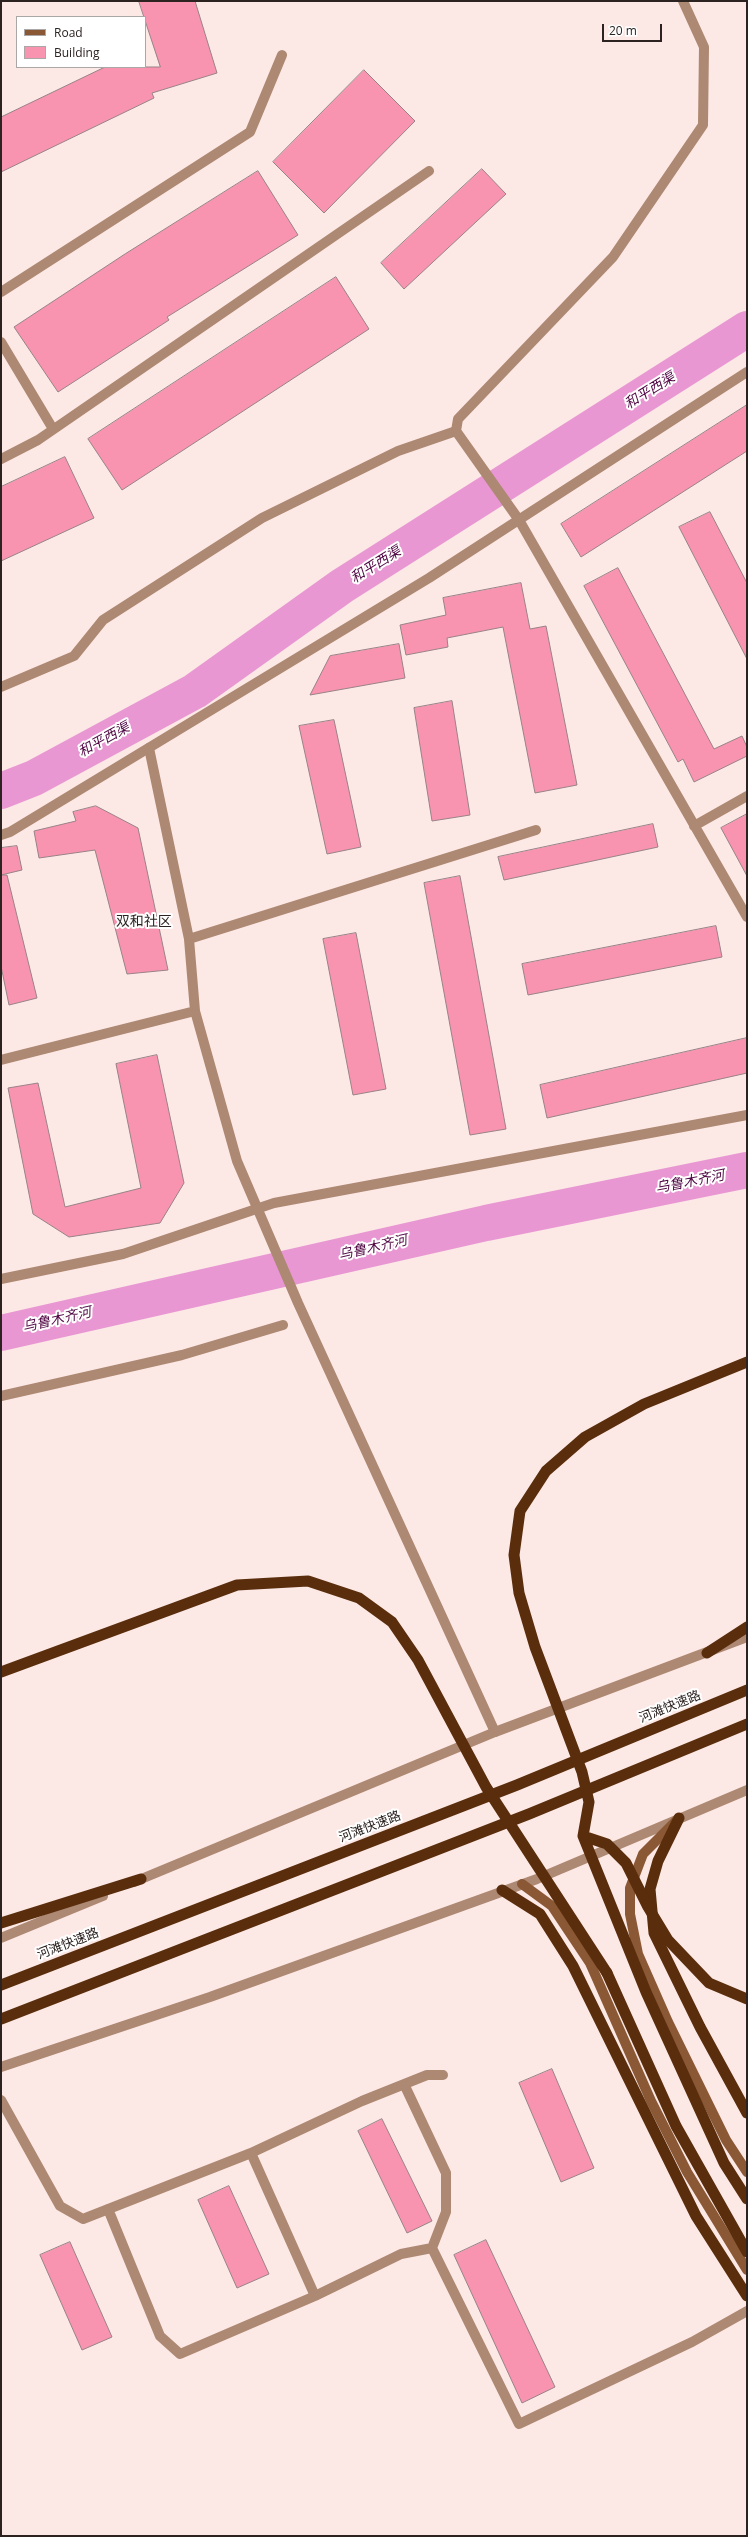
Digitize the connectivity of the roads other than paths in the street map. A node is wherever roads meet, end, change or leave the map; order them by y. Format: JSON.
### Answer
{"nodes":[{"id":1,"x":683,"y":1,"type":"edge"},
{"id":2,"x":282,"y":55,"type":"dead end"},
{"id":3,"x":429,"y":171,"type":"dead end"},
{"id":4,"x":1,"y":292,"type":"edge"},
{"id":5,"x":1,"y":342,"type":"edge"},
{"id":6,"x":747,"y":372,"type":"edge"},
{"id":7,"x":53,"y":429,"type":"junction"},
{"id":8,"x":456,"y":430,"type":"junction"},
{"id":9,"x":1,"y":459,"type":"edge"},
{"id":10,"x":518,"y":520,"type":"junction"},
{"id":11,"x":1,"y":687,"type":"edge"},
{"id":12,"x":150,"y":748,"type":"junction"},
{"id":13,"x":747,"y":796,"type":"edge"},
{"id":14,"x":694,"y":826,"type":"junction"},
{"id":15,"x":536,"y":830,"type":"dead end"},
{"id":16,"x":1,"y":835,"type":"edge"},
{"id":17,"x":747,"y":917,"type":"edge"},
{"id":18,"x":189,"y":939,"type":"junction"},
{"id":19,"x":195,"y":1011,"type":"junction"},
{"id":20,"x":1,"y":1060,"type":"edge"},
{"id":21,"x":747,"y":1115,"type":"edge"},
{"id":22,"x":256,"y":1210,"type":"junction"},
{"id":23,"x":1,"y":1278,"type":"edge"},
{"id":24,"x":283,"y":1325,"type":"dead end"},
{"id":25,"x":747,"y":1362,"type":"edge"},
{"id":26,"x":1,"y":1396,"type":"edge"},
{"id":27,"x":747,"y":1627,"type":"edge"},
{"id":28,"x":747,"y":1638,"type":"edge"},
{"id":29,"x":707,"y":1653,"type":"junction"},
{"id":30,"x":1,"y":1672,"type":"edge"},
{"id":31,"x":747,"y":1690,"type":"edge"},
{"id":32,"x":747,"y":1724,"type":"edge"},
{"id":33,"x":495,"y":1732,"type":"junction"},
{"id":34,"x":747,"y":1790,"type":"edge"},
{"id":35,"x":679,"y":1818,"type":"junction"},
{"id":36,"x":583,"y":1836,"type":"junction"},
{"id":37,"x":141,"y":1879,"type":"junction"},
{"id":38,"x":522,"y":1884,"type":"junction"},
{"id":39,"x":502,"y":1890,"type":"junction"},
{"id":40,"x":1,"y":1923,"type":"edge"},
{"id":41,"x":1,"y":1938,"type":"edge"},
{"id":42,"x":1,"y":1985,"type":"edge"},
{"id":43,"x":747,"y":1999,"type":"edge"},
{"id":44,"x":1,"y":2019,"type":"edge"},
{"id":45,"x":1,"y":2067,"type":"edge"},
{"id":46,"x":443,"y":2075,"type":"dead end"},
{"id":47,"x":404,"y":2084,"type":"junction"},
{"id":48,"x":1,"y":2100,"type":"edge"},
{"id":49,"x":747,"y":2113,"type":"edge"},
{"id":50,"x":252,"y":2153,"type":"junction"},
{"id":51,"x":747,"y":2172,"type":"edge"},
{"id":52,"x":747,"y":2199,"type":"edge"},
{"id":53,"x":108,"y":2209,"type":"junction"},
{"id":54,"x":432,"y":2248,"type":"junction"},
{"id":55,"x":747,"y":2252,"type":"edge"},
{"id":56,"x":747,"y":2270,"type":"edge"},
{"id":57,"x":315,"y":2296,"type":"junction"},
{"id":58,"x":747,"y":2296,"type":"edge"},
{"id":59,"x":747,"y":2311,"type":"edge"}],
"edges":[{"from":1,"to":8,"type":"street"},
{"from":2,"to":4,"type":"street"},
{"from":3,"to":7,"type":"street"},
{"from":5,"to":7,"type":"street"},
{"from":6,"to":10,"type":"street"},
{"from":7,"to":9,"type":"street"},
{"from":8,"to":10,"type":"street"},
{"from":8,"to":11,"type":"street"},
{"from":10,"to":12,"type":"street"},
{"from":10,"to":14,"type":"street"},
{"from":12,"to":16,"type":"street"},
{"from":12,"to":18,"type":"street"},
{"from":13,"to":14,"type":"street"},
{"from":14,"to":17,"type":"street"},
{"from":15,"to":18,"type":"street"},
{"from":18,"to":19,"type":"street"},
{"from":19,"to":20,"type":"street"},
{"from":19,"to":22,"type":"street"},
{"from":21,"to":22,"type":"street"},
{"from":22,"to":23,"type":"street"},
{"from":22,"to":33,"type":"street"},
{"from":24,"to":26,"type":"street"},
{"from":25,"to":36,"type":"highway","bridge":true},
{"from":27,"to":29,"type":"highway"},
{"from":28,"to":29,"type":"street"},
{"from":29,"to":33,"type":"street"},
{"from":30,"to":55,"type":"highway","bridge":true},
{"from":31,"to":42,"type":"highway","name":"河滩快速路"},
{"from":32,"to":44,"type":"highway"},
{"from":33,"to":37,"type":"street"},
{"from":34,"to":35,"type":"street"},
{"from":35,"to":38,"type":"street"},
{"from":35,"to":49,"type":"highway"},
{"from":35,"to":51,"type":"main road"},
{"from":36,"to":43,"type":"highway","bridge":true},
{"from":36,"to":52,"type":"highway","bridge":true},
{"from":37,"to":40,"type":"highway"},
{"from":37,"to":41,"type":"street"},
{"from":38,"to":39,"type":"street"},
{"from":38,"to":56,"type":"main road"},
{"from":39,"to":45,"type":"street"},
{"from":39,"to":58,"type":"highway"},
{"from":46,"to":47,"type":"street"},
{"from":47,"to":50,"type":"street"},
{"from":47,"to":54,"type":"street"},
{"from":48,"to":53,"type":"street"},
{"from":50,"to":53,"type":"street"},
{"from":50,"to":57,"type":"street"},
{"from":53,"to":57,"type":"street"},
{"from":54,"to":57,"type":"street"},
{"from":54,"to":59,"type":"street"}]}
